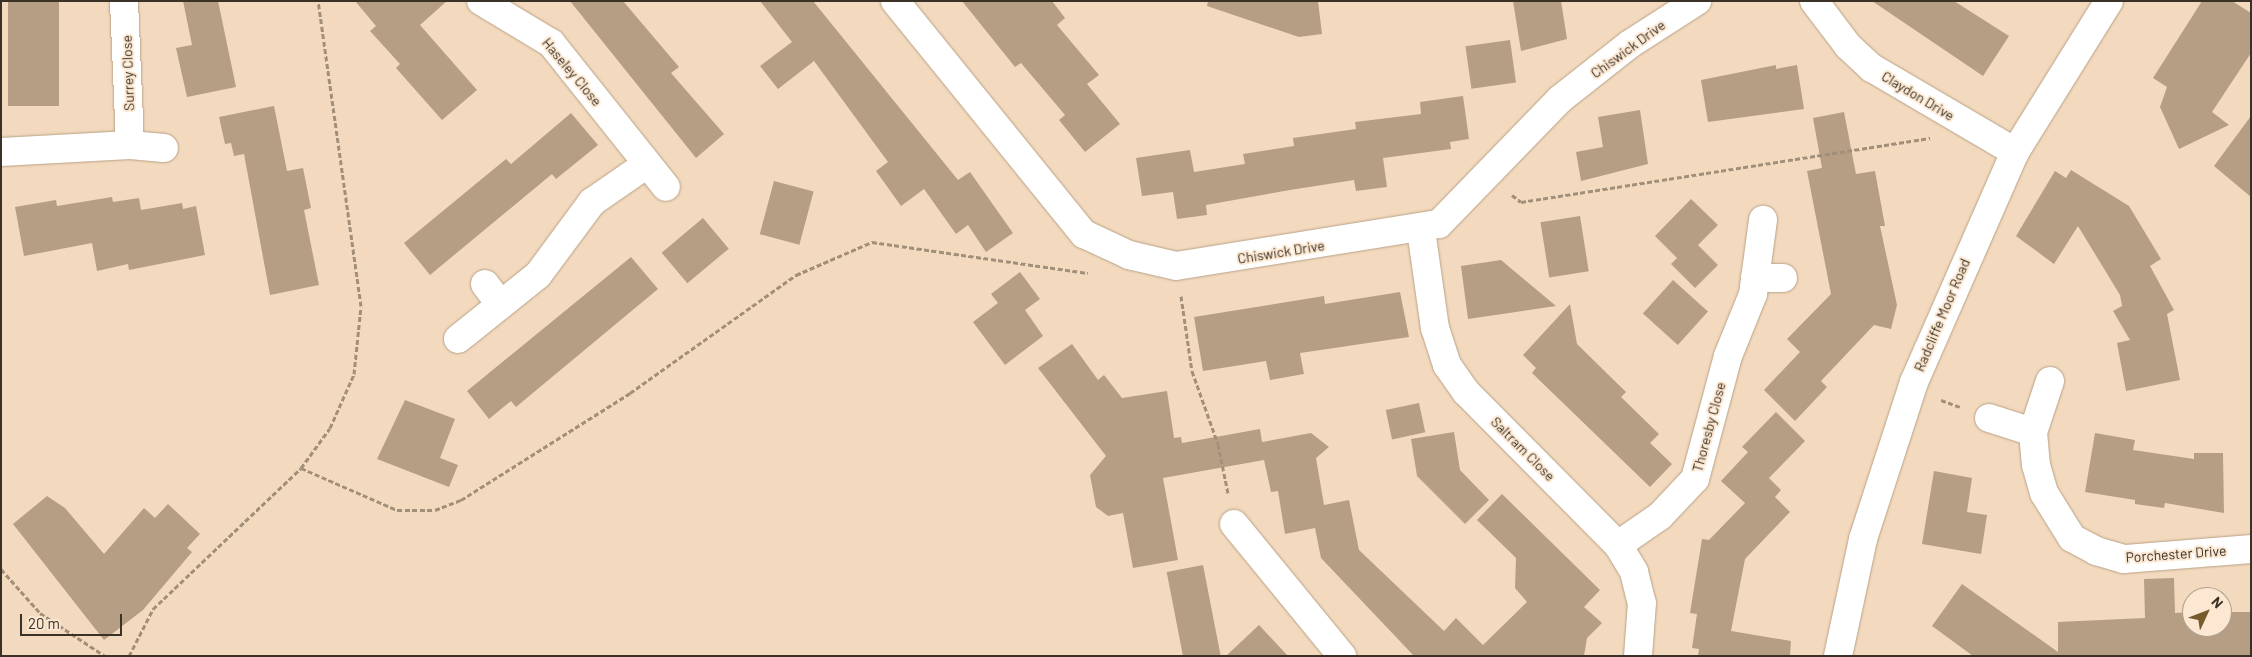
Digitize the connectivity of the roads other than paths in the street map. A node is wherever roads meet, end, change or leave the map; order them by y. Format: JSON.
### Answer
{"nodes":[{"id":1,"x":124,"y":1,"type":"edge"},
{"id":2,"x":481,"y":1,"type":"edge"},
{"id":3,"x":895,"y":1,"type":"edge"},
{"id":4,"x":1697,"y":1,"type":"edge"},
{"id":5,"x":1814,"y":1,"type":"edge"},
{"id":6,"x":2109,"y":1,"type":"edge"},
{"id":7,"x":130,"y":145,"type":"junction"},
{"id":8,"x":164,"y":148,"type":"dead end"},
{"id":9,"x":1,"y":152,"type":"edge"},
{"id":10,"x":2015,"y":152,"type":"junction"},
{"id":11,"x":647,"y":164,"type":"junction"},
{"id":12,"x":666,"y":187,"type":"dead end"},
{"id":13,"x":1762,"y":220,"type":"dead end"},
{"id":14,"x":1421,"y":230,"type":"junction"},
{"id":15,"x":1755,"y":278,"type":"junction"},
{"id":16,"x":1783,"y":278,"type":"dead end"},
{"id":17,"x":458,"y":339,"type":"dead end"},
{"id":18,"x":2050,"y":381,"type":"dead end"},
{"id":19,"x":1989,"y":418,"type":"road end"},
{"id":20,"x":2033,"y":432,"type":"junction"},
{"id":21,"x":1234,"y":524,"type":"road end"},
{"id":22,"x":1618,"y":545,"type":"junction"},
{"id":23,"x":2251,"y":549,"type":"edge"},
{"id":24,"x":1342,"y":656,"type":"edge"},
{"id":25,"x":1638,"y":656,"type":"edge"},
{"id":26,"x":1838,"y":656,"type":"edge"}],
"edges":[{"from":1,"to":7,"type":"street","name":"Surrey Close"},
{"from":2,"to":11,"type":"street","name":"Haseley Close"},
{"from":3,"to":14,"type":"street","name":"Chiswick Drive"},
{"from":4,"to":14,"type":"street","name":"Chiswick Drive"},
{"from":5,"to":10,"type":"street","name":"Claydon Drive"},
{"from":6,"to":10,"type":"street","name":"Radcliffe Moor Road"},
{"from":7,"to":8,"type":"street"},
{"from":7,"to":9,"type":"street"},
{"from":10,"to":26,"type":"street","name":"Radcliffe Moor Road"},
{"from":11,"to":12,"type":"street","name":"Haseley Close"},
{"from":11,"to":17,"type":"street"},
{"from":13,"to":15,"type":"street","name":"Thoresby Close"},
{"from":14,"to":22,"type":"street","name":"Saltram Close"},
{"from":15,"to":16,"type":"street"},
{"from":15,"to":22,"type":"street","name":"Thoresby Close"},
{"from":18,"to":20,"type":"street","name":"Porchester Drive"},
{"from":19,"to":20,"type":"street"},
{"from":20,"to":23,"type":"street","name":"Porchester Drive"},
{"from":21,"to":24,"type":"street"},
{"from":22,"to":25,"type":"street","name":"Saltram Close"}]}
